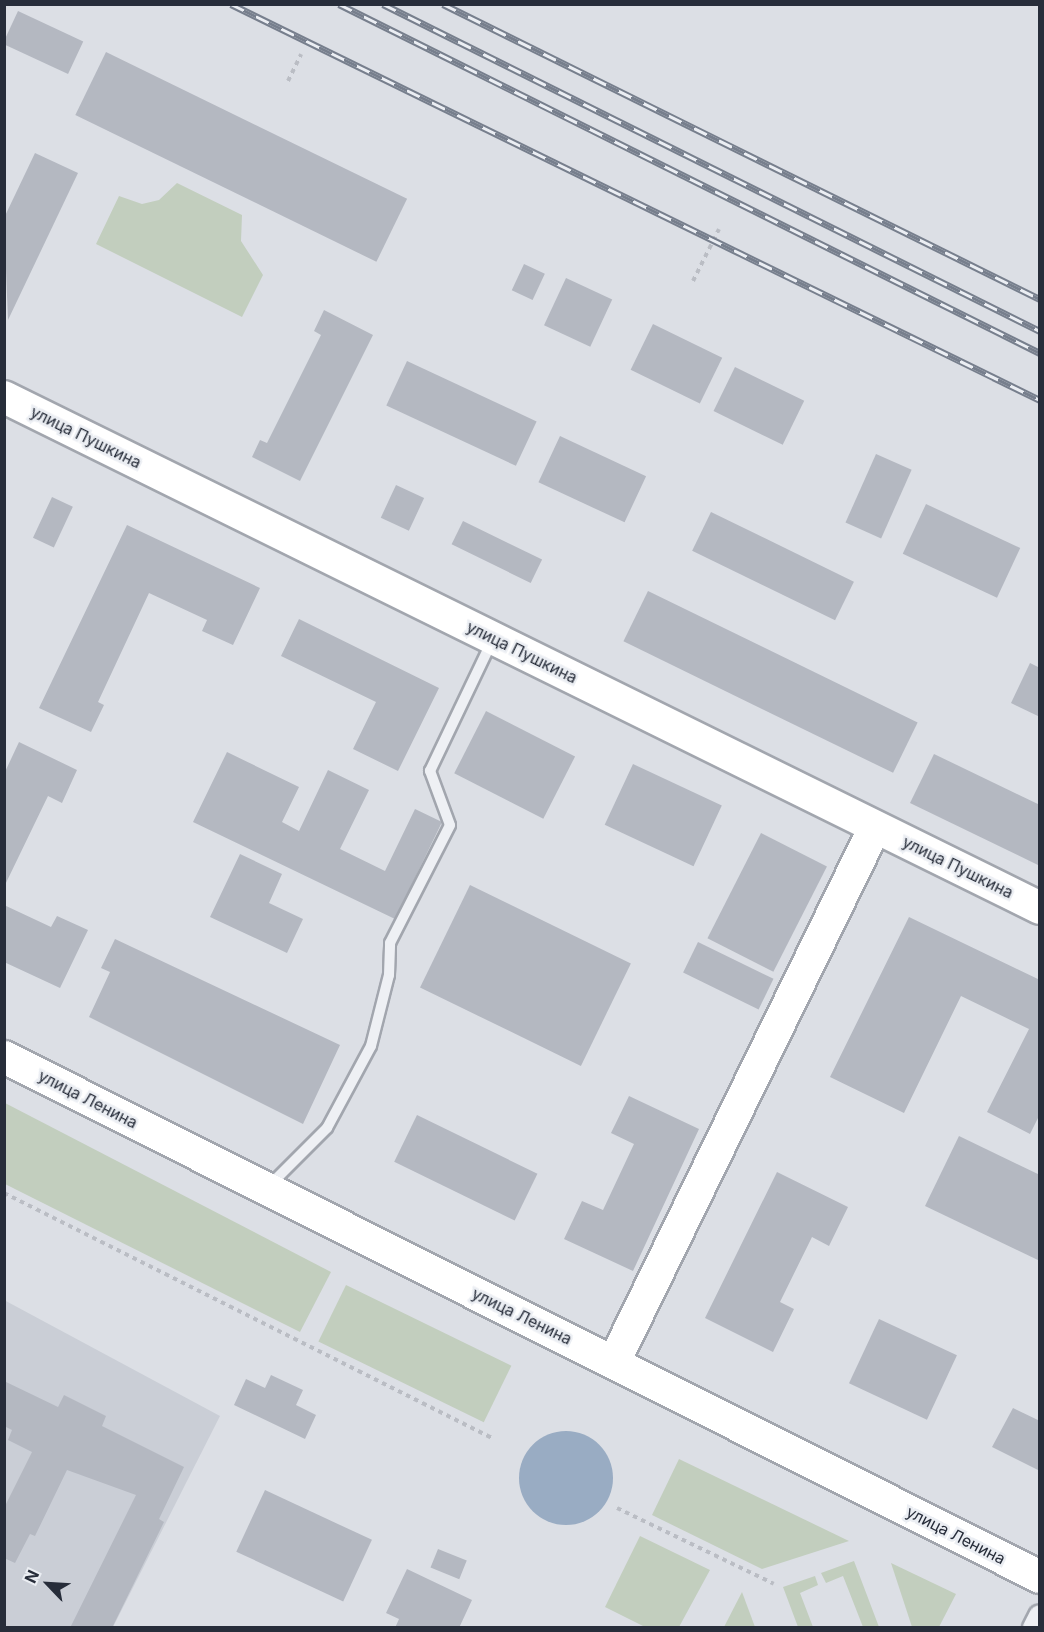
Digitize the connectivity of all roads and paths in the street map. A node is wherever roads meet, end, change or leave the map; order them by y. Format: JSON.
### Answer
{"nodes":[{"id":1,"x":301,"y":54,"type":"dead end"},
{"id":2,"x":288,"y":81,"type":"dead end"},
{"id":3,"x":718,"y":229,"type":"dead end"},
{"id":4,"x":693,"y":280,"type":"dead end"},
{"id":5,"x":4,"y":397,"type":"edge"},
{"id":6,"x":493,"y":638,"type":"junction"},
{"id":7,"x":875,"y":827,"type":"junction"},
{"id":8,"x":1040,"y":908,"type":"edge"},
{"id":9,"x":4,"y":1057,"type":"edge"},
{"id":10,"x":267,"y":1189,"type":"junction"},
{"id":11,"x":4,"y":1193,"type":"edge"},
{"id":12,"x":614,"y":1362,"type":"junction"},
{"id":13,"x":494,"y":1439,"type":"dead end"},
{"id":14,"x":617,"y":1508,"type":"dead end"},
{"id":15,"x":1040,"y":1577,"type":"edge"},
{"id":16,"x":774,"y":1584,"type":"dead end"},
{"id":17,"x":1040,"y":1616,"type":"edge"},
{"id":18,"x":1034,"y":1628,"type":"edge"}],
"edges":[{"from":1,"to":2,"type":"path"},
{"from":3,"to":4,"type":"path"},
{"from":5,"to":6,"type":"street","name":"улица Пушкина"},
{"from":6,"to":7,"type":"street","name":"улица Пушкина"},
{"from":6,"to":10,"type":"lane"},
{"from":7,"to":8,"type":"street","name":"улица Пушкина"},
{"from":7,"to":12,"type":"street"},
{"from":9,"to":10,"type":"street","name":"улица Ленина"},
{"from":10,"to":12,"type":"street","name":"улица Ленина"},
{"from":11,"to":13,"type":"path"},
{"from":12,"to":15,"type":"street","name":"улица Ленина"},
{"from":14,"to":16,"type":"path"},
{"from":17,"to":18,"type":"street"}]}
